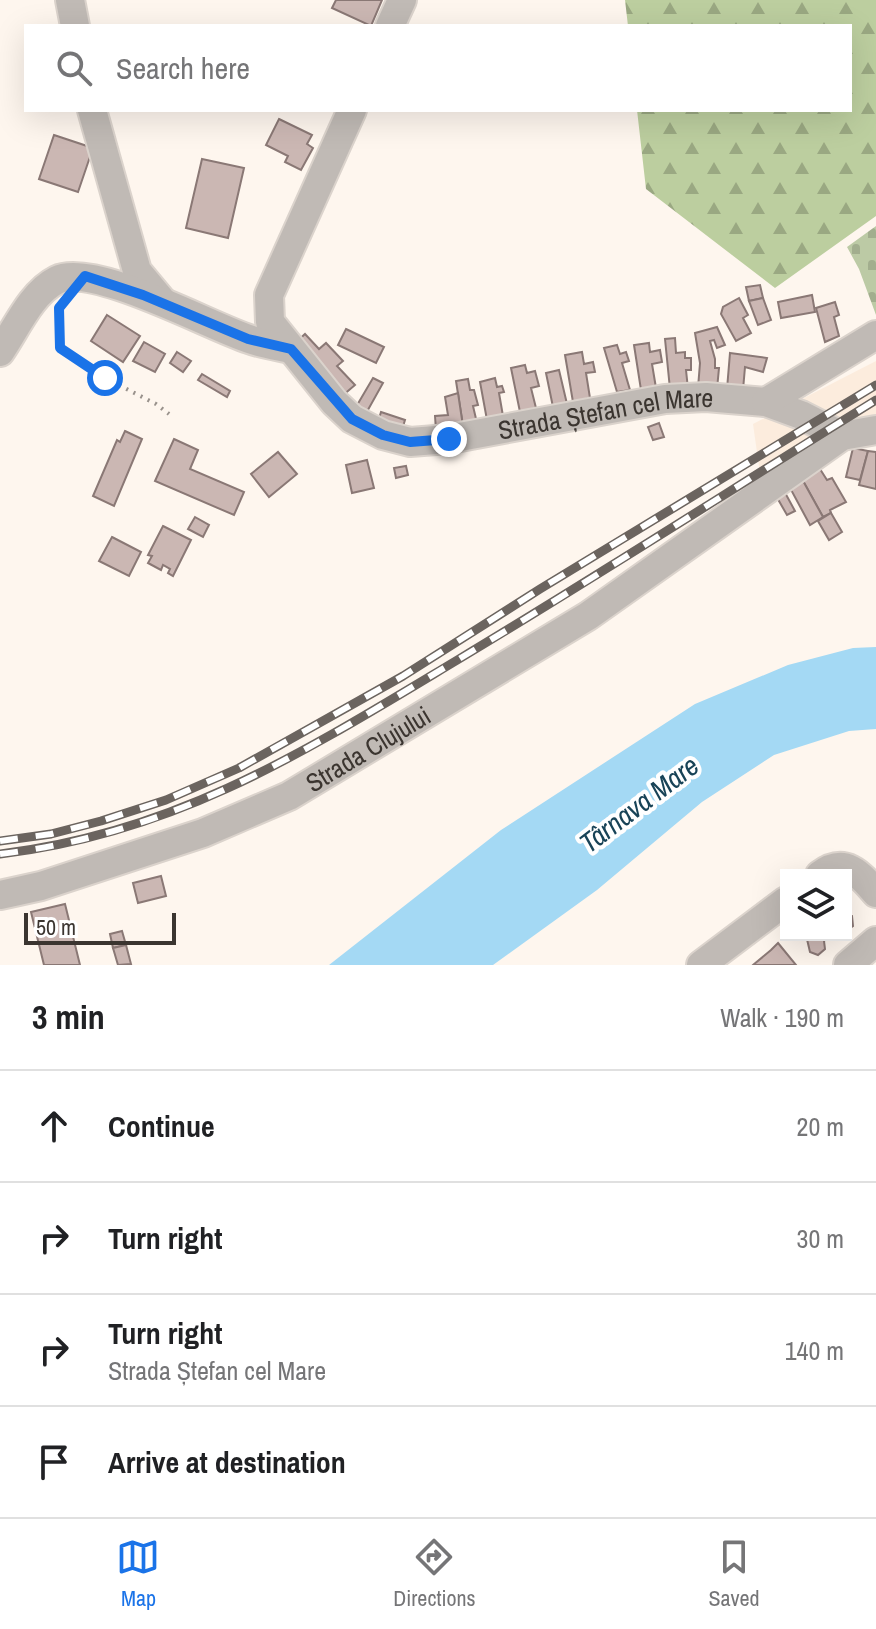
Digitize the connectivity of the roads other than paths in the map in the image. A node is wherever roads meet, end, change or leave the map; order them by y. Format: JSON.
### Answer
{"nodes":[{"id":1,"x":70,"y":0,"type":"edge"},
{"id":2,"x":402,"y":0,"type":"edge"},
{"id":3,"x":75,"y":24,"type":"edge"},
{"id":4,"x":391,"y":24,"type":"edge"},
{"id":5,"x":93,"y":112,"type":"edge"},
{"id":6,"x":351,"y":112,"type":"edge"},
{"id":7,"x":165,"y":305,"type":"junction"},
{"id":8,"x":875,"y":335,"type":"edge"},
{"id":9,"x":291,"y":349,"type":"junction"},
{"id":10,"x":0,"y":352,"type":"edge"},
{"id":11,"x":766,"y":402,"type":"junction"},
{"id":12,"x":876,"y":430,"type":"edge"},
{"id":13,"x":842,"y":436,"type":"junction"},
{"id":14,"x":828,"y":869,"type":"edge"},
{"id":15,"x":876,"y":893,"type":"edge"},
{"id":16,"x":0,"y":895,"type":"edge"},
{"id":17,"x":780,"y":906,"type":"edge"},
{"id":18,"x":876,"y":941,"type":"edge"},
{"id":19,"x":701,"y":965,"type":"edge"},
{"id":20,"x":848,"y":965,"type":"edge"}],
"edges":[{"from":1,"to":3,"type":"street"},
{"from":2,"to":4,"type":"street"},
{"from":5,"to":7,"type":"street"},
{"from":6,"to":9,"type":"street","name":"Strada Ștefan cel Mare"},
{"from":7,"to":9,"type":"street"},
{"from":7,"to":10,"type":"street"},
{"from":8,"to":11,"type":"street"},
{"from":9,"to":11,"type":"street","name":"Strada Ștefan cel Mare"},
{"from":11,"to":13,"type":"street","name":"Strada Ștefan cel Mare"},
{"from":12,"to":13,"type":"street"},
{"from":13,"to":16,"type":"street","name":"Strada Clujului"},
{"from":14,"to":15,"type":"street"},
{"from":17,"to":19,"type":"street"},
{"from":18,"to":20,"type":"street"}]}
